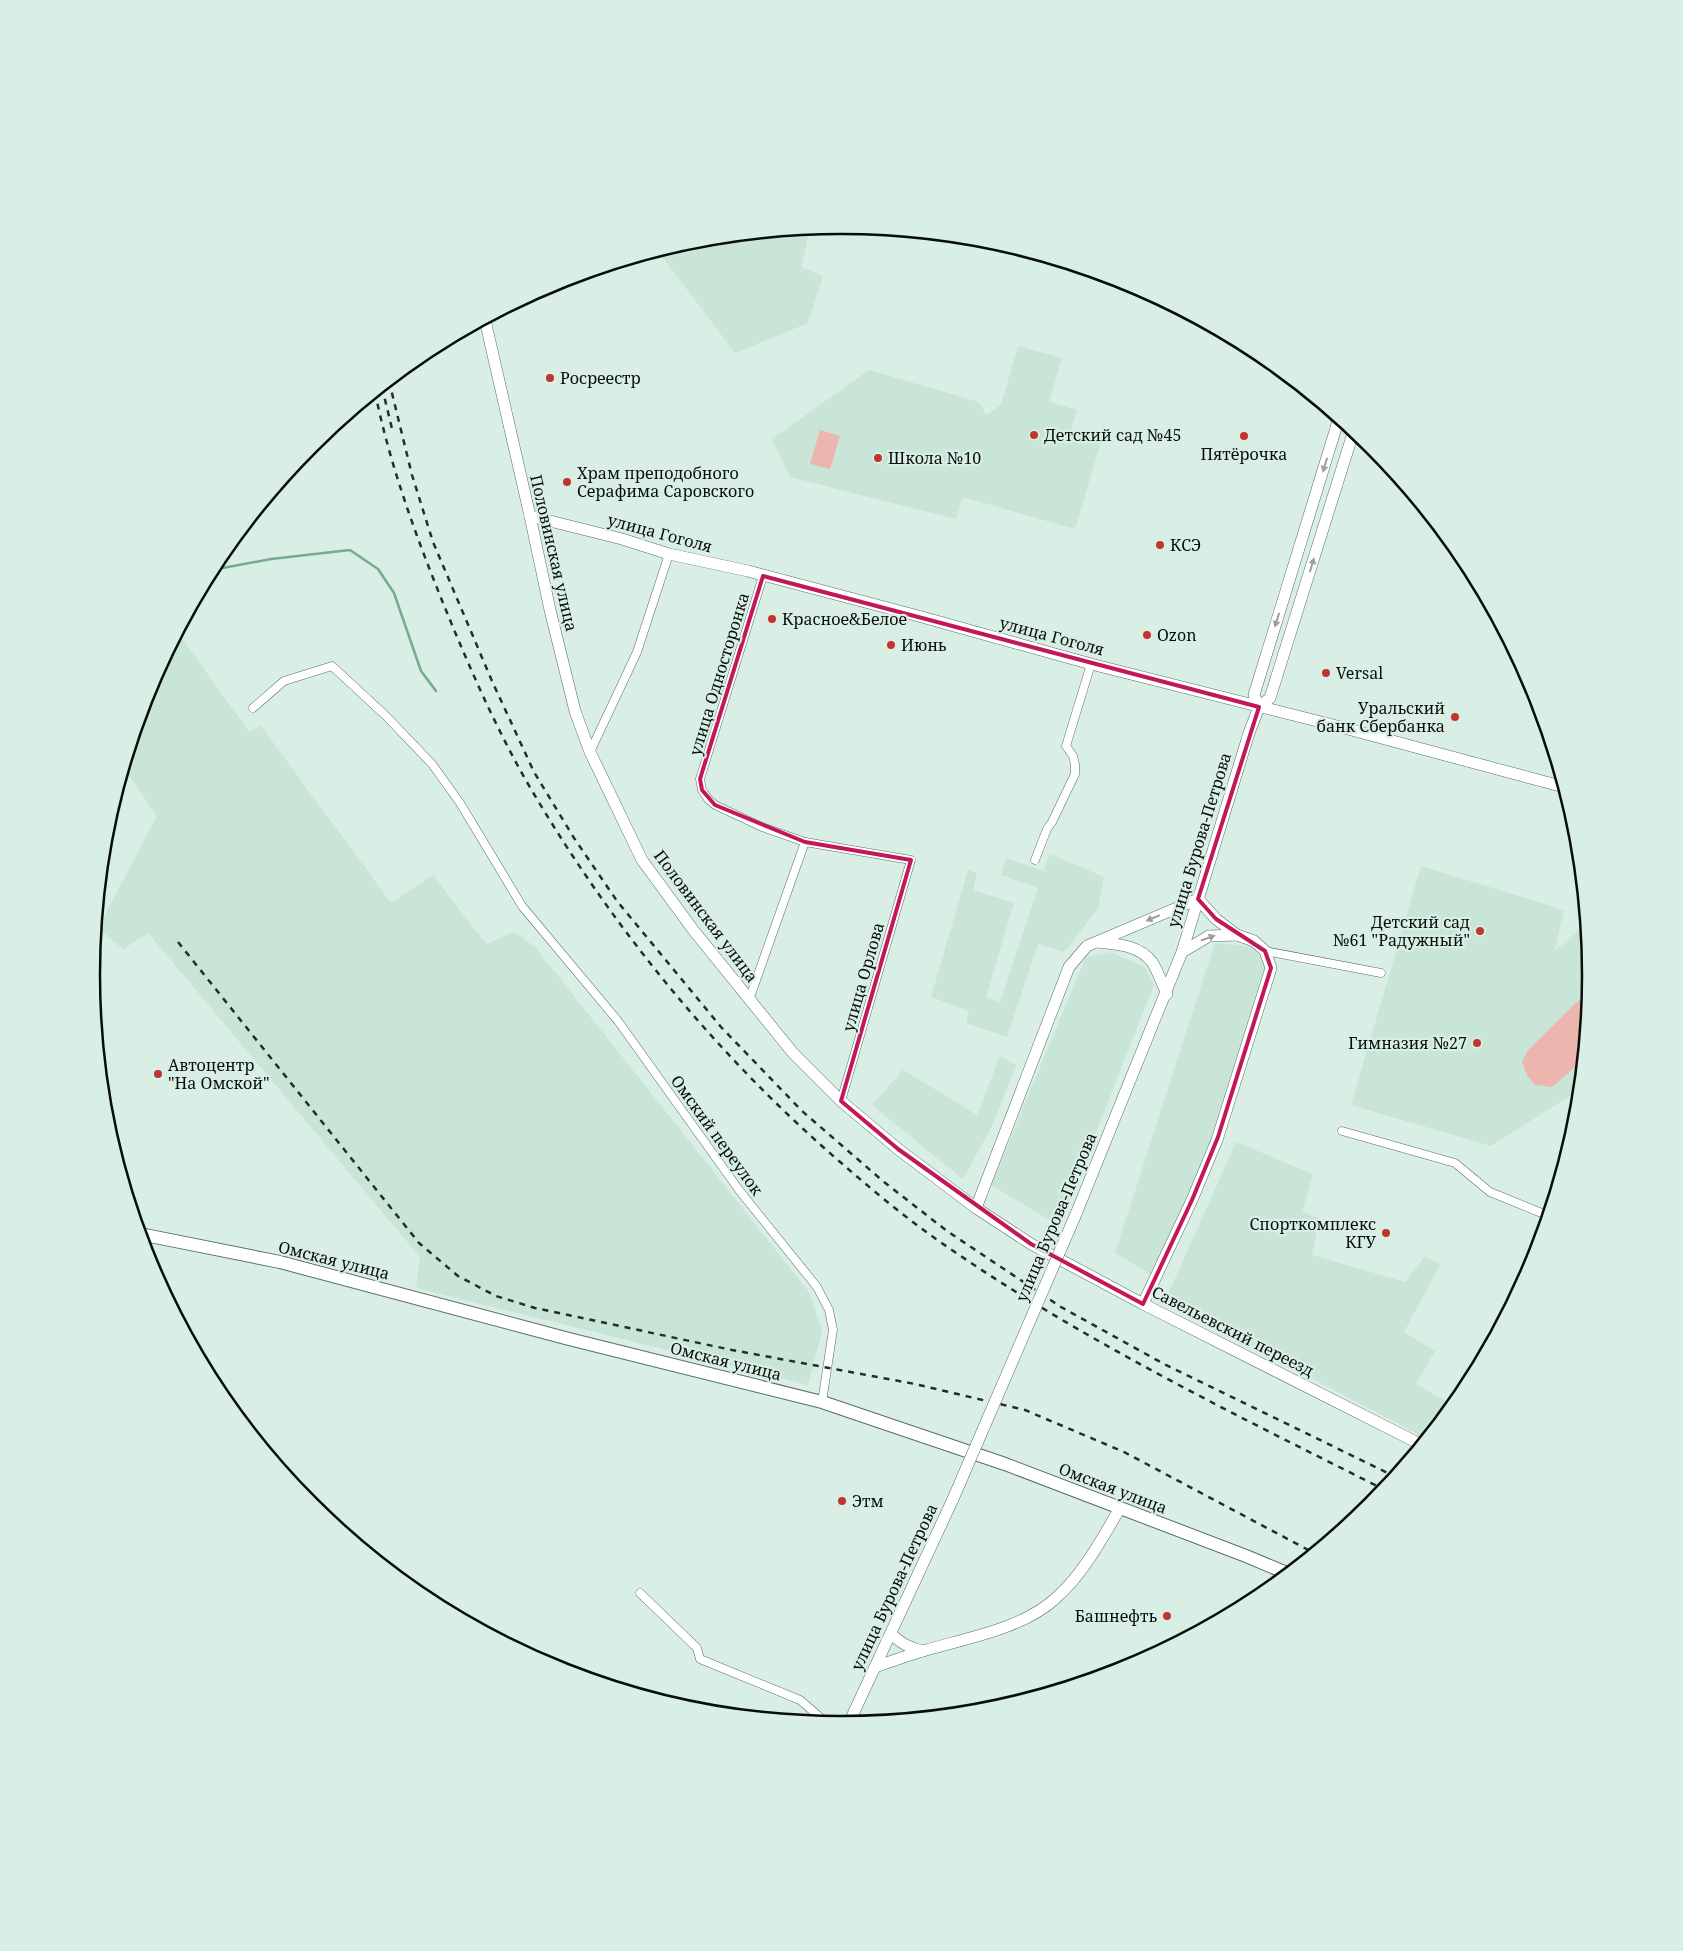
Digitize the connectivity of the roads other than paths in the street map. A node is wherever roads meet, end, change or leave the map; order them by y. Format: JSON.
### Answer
{"nodes":[{"id":1,"x":486,"y":325,"type":"edge"},
{"id":2,"x":1338,"y":425,"type":"edge"},
{"id":3,"x":1352,"y":438,"type":"edge"},
{"id":4,"x":530,"y":516,"type":"junction"},
{"id":5,"x":668,"y":554,"type":"junction"},
{"id":6,"x":763,"y":576,"type":"junction"},
{"id":7,"x":1091,"y":664,"type":"junction"},
{"id":8,"x":1258,"y":707,"type":"junction"},
{"id":9,"x":253,"y":708,"type":"dead end"},
{"id":10,"x":590,"y":752,"type":"junction"},
{"id":11,"x":1558,"y":786,"type":"edge"},
{"id":12,"x":805,"y":842,"type":"junction"},
{"id":13,"x":1035,"y":860,"type":"dead end"},
{"id":14,"x":1198,"y":899,"type":"junction"},
{"id":15,"x":1237,"y":934,"type":"junction"},
{"id":16,"x":1096,"y":942,"type":"junction"},
{"id":17,"x":1265,"y":951,"type":"junction"},
{"id":18,"x":1182,"y":952,"type":"junction"},
{"id":19,"x":1381,"y":973,"type":"dead end"},
{"id":20,"x":1167,"y":994,"type":"junction"},
{"id":21,"x":749,"y":1000,"type":"junction"},
{"id":22,"x":841,"y":1101,"type":"junction"},
{"id":23,"x":1342,"y":1131,"type":"dead end"},
{"id":24,"x":976,"y":1208,"type":"junction"},
{"id":25,"x":1544,"y":1214,"type":"edge"},
{"id":26,"x":147,"y":1235,"type":"edge"},
{"id":27,"x":1031,"y":1244,"type":"joint"},
{"id":28,"x":1143,"y":1304,"type":"junction"},
{"id":29,"x":822,"y":1402,"type":"junction"},
{"id":30,"x":1416,"y":1443,"type":"edge"},
{"id":31,"x":1120,"y":1508,"type":"junction"},
{"id":32,"x":1282,"y":1571,"type":"edge"},
{"id":33,"x":640,"y":1593,"type":"dead end"},
{"id":34,"x":890,"y":1634,"type":"junction"},
{"id":35,"x":923,"y":1651,"type":"junction"},
{"id":36,"x":876,"y":1667,"type":"junction"},
{"id":37,"x":819,"y":1716,"type":"edge"},
{"id":38,"x":852,"y":1717,"type":"edge"}],
"edges":[{"from":1,"to":4,"type":"main road","name":"Половинская улица"},
{"from":2,"to":8,"type":"main road","name":"улица Бурова-Петрова","one_way":true},
{"from":8,"to":3,"type":"main road","name":"улица Бурова-Петрова","one_way":true},
{"from":4,"to":5,"type":"main road","name":"улица Гоголя"},
{"from":4,"to":10,"type":"main road","name":"Половинская улица"},
{"from":5,"to":6,"type":"main road","name":"улица Гоголя"},
{"from":5,"to":10,"type":"street"},
{"from":6,"to":7,"type":"main road","name":"улица Гоголя"},
{"from":6,"to":12,"type":"street","name":"улица Односторонка"},
{"from":7,"to":8,"type":"main road","name":"улица Гоголя"},
{"from":7,"to":13,"type":"street"},
{"from":8,"to":11,"type":"main road","name":"улица Гоголя"},
{"from":8,"to":14,"type":"main road","name":"улица Бурова-Петрова"},
{"from":9,"to":29,"type":"street","name":"Омский переулок"},
{"from":10,"to":21,"type":"main road","name":"Половинская улица"},
{"from":12,"to":21,"type":"street"},
{"from":12,"to":22,"type":"street","name":"улица Орлова"},
{"from":14,"to":15,"type":"main road"},
{"from":14,"to":16,"type":"main road","one_way":true},
{"from":14,"to":18,"type":"main road","name":"улица Бурова-Петрова"},
{"from":15,"to":17,"type":"main road"},
{"from":18,"to":15,"type":"main road","one_way":true},
{"from":16,"to":20,"type":"main road"},
{"from":16,"to":24,"type":"main road"},
{"from":17,"to":19,"type":"street"},
{"from":17,"to":28,"type":"main road"},
{"from":18,"to":20,"type":"main road","name":"улица Бурова-Петрова"},
{"from":20,"to":34,"type":"main road","name":"улица Бурова-Петрова","bridge":true},
{"from":21,"to":22,"type":"main road","name":"Половинская улица"},
{"from":22,"to":24,"type":"main road","name":"Половинская улица"},
{"from":23,"to":25,"type":"street"},
{"from":24,"to":27,"type":"main road","name":"Половинская улица"},
{"from":26,"to":29,"type":"main road","name":"Омская улица"},
{"from":27,"to":28,"type":"main road","name":"Савельевский переезд"},
{"from":28,"to":30,"type":"main road","name":"Савельевский переезд"},
{"from":29,"to":31,"type":"main road","name":"Омская улица"},
{"from":31,"to":32,"type":"main road","name":"Омская улица"},
{"from":31,"to":35,"type":"main road"},
{"from":33,"to":37,"type":"street"},
{"from":34,"to":35,"type":"main road"},
{"from":34,"to":36,"type":"main road","name":"улица Бурова-Петрова"},
{"from":35,"to":36,"type":"main road"},
{"from":36,"to":38,"type":"main road","name":"улица Бурова-Петрова"}]}
